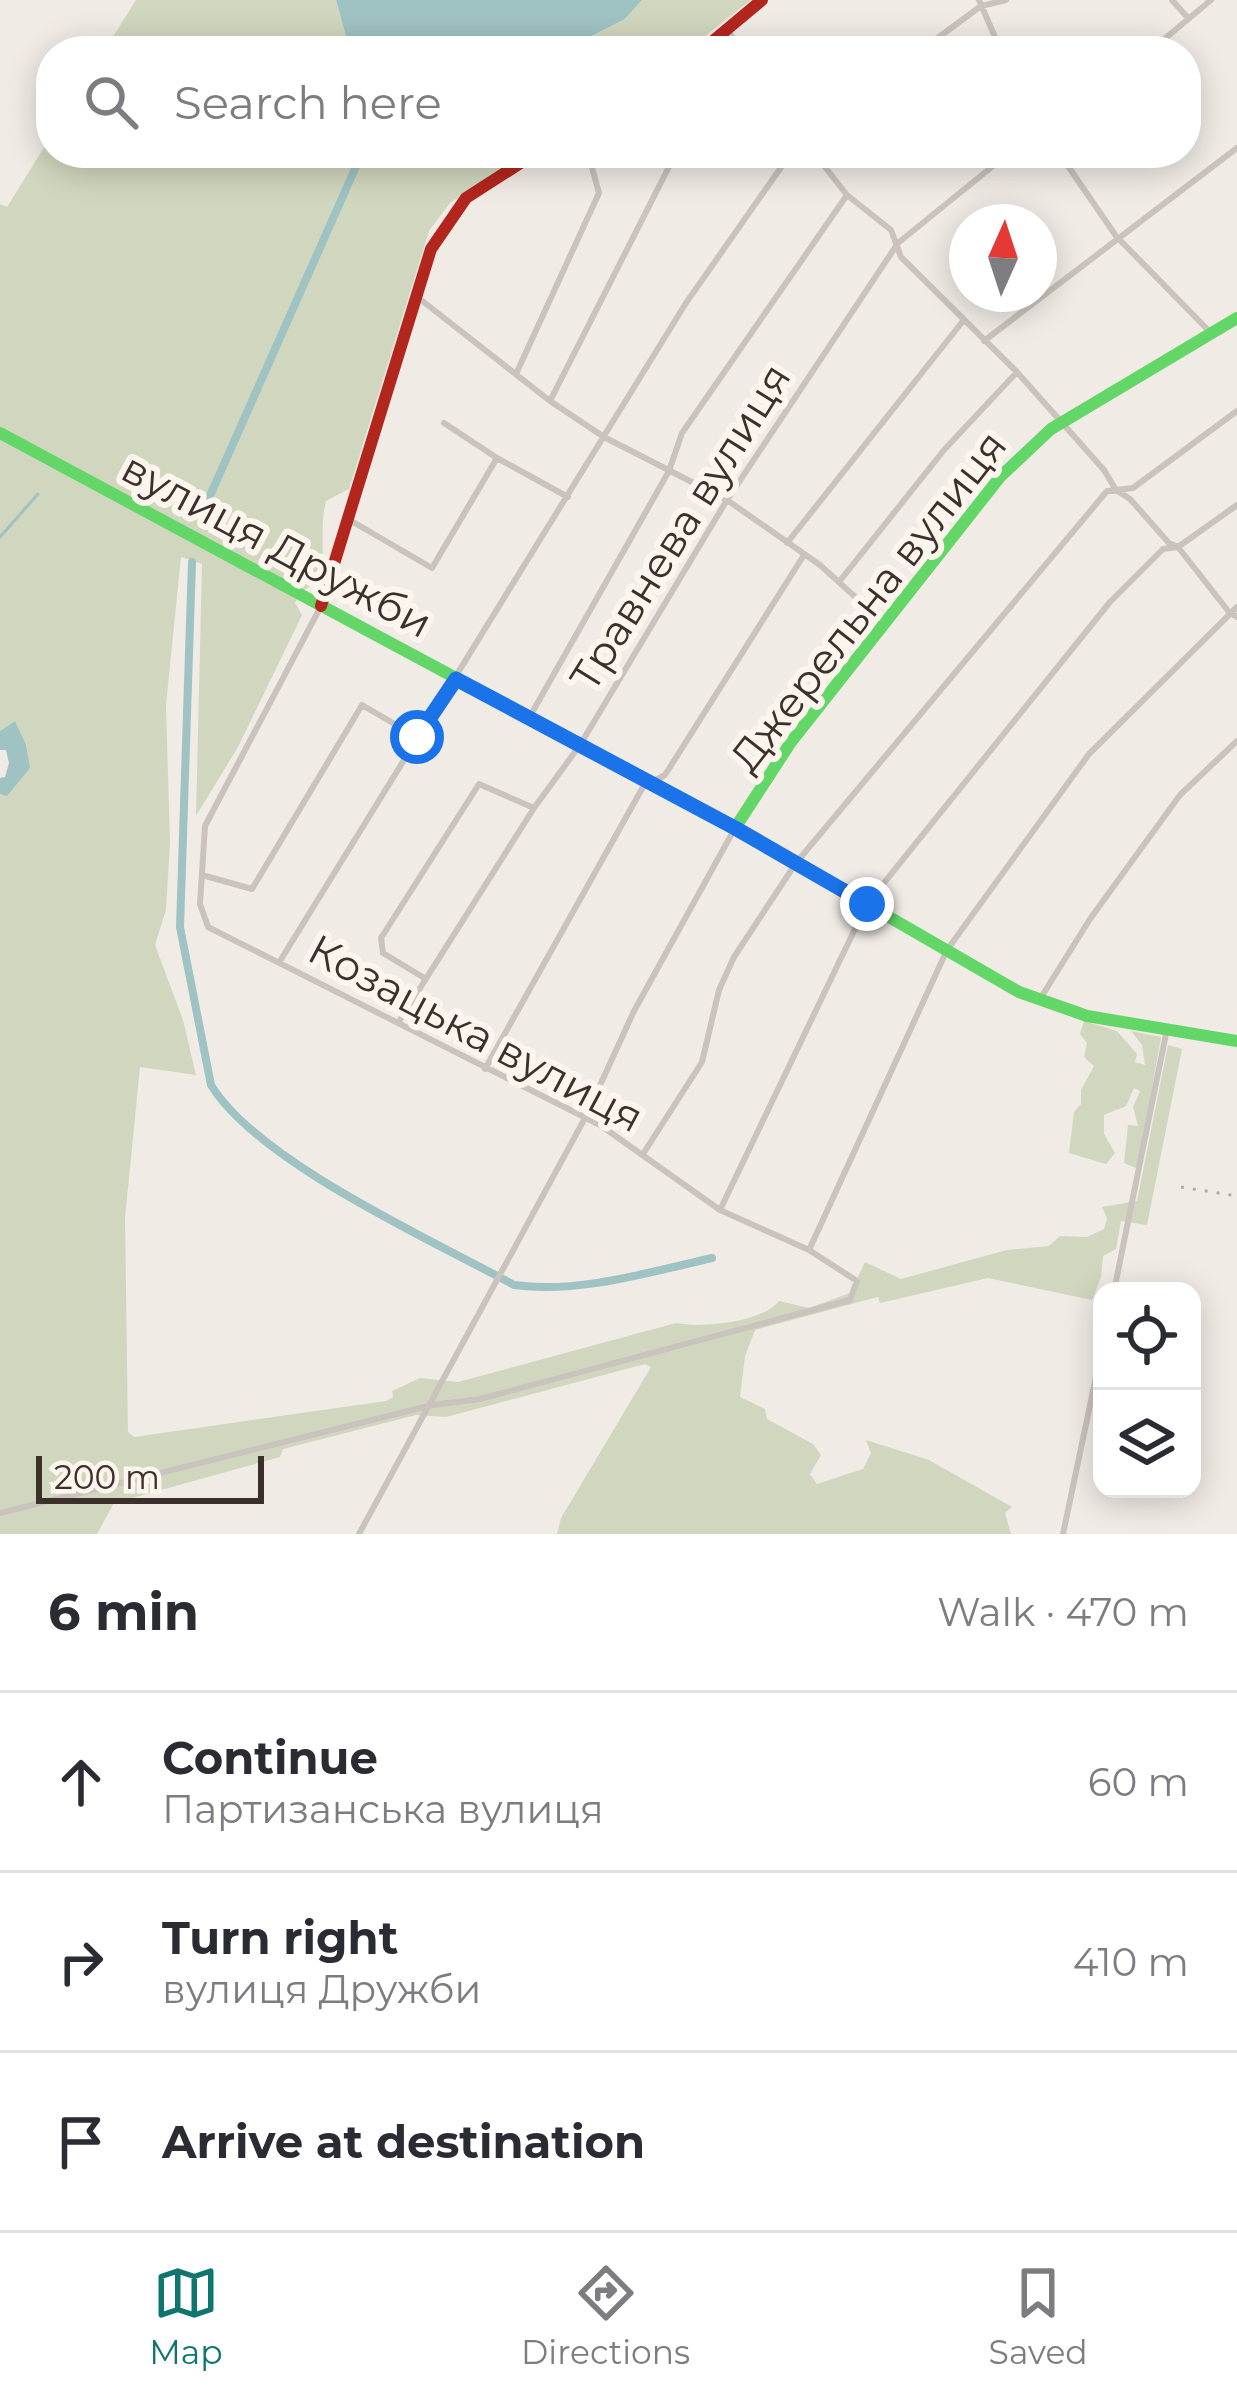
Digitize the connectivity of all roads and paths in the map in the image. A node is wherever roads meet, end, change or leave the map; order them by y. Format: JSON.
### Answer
{"nodes":[{"id":1,"x":762,"y":0,"type":"edge"},
{"id":2,"x":1006,"y":0,"type":"edge"},
{"id":3,"x":1172,"y":0,"type":"edge"},
{"id":4,"x":1211,"y":0,"type":"edge"},
{"id":5,"x":980,"y":3,"type":"edge"},
{"id":6,"x":1188,"y":18,"type":"junction"},
{"id":7,"x":728,"y":30,"type":"junction"},
{"id":8,"x":720,"y":36,"type":"edge"},
{"id":9,"x":732,"y":36,"type":"edge"},
{"id":10,"x":939,"y":36,"type":"edge"},
{"id":11,"x":994,"y":36,"type":"edge"},
{"id":12,"x":1167,"y":36,"type":"edge"},
{"id":13,"x":1237,"y":148,"type":"edge"},
{"id":14,"x":513,"y":168,"type":"edge"},
{"id":15,"x":592,"y":168,"type":"edge"},
{"id":16,"x":668,"y":168,"type":"edge"},
{"id":17,"x":780,"y":168,"type":"edge"},
{"id":18,"x":826,"y":168,"type":"edge"},
{"id":19,"x":990,"y":168,"type":"edge"},
{"id":20,"x":1069,"y":168,"type":"edge"},
{"id":21,"x":847,"y":195,"type":"junction"},
{"id":22,"x":1116,"y":236,"type":"junction"},
{"id":23,"x":898,"y":242,"type":"junction"},
{"id":24,"x":416,"y":296,"type":"junction"},
{"id":25,"x":1237,"y":318,"type":"edge"},
{"id":26,"x":963,"y":321,"type":"junction"},
{"id":27,"x":1211,"y":333,"type":"junction"},
{"id":28,"x":984,"y":341,"type":"junction"},
{"id":29,"x":1017,"y":372,"type":"junction"},
{"id":30,"x":516,"y":374,"type":"junction"},
{"id":31,"x":550,"y":401,"type":"junction"},
{"id":32,"x":1237,"y":411,"type":"edge"},
{"id":33,"x":444,"y":423,"type":"dead end"},
{"id":34,"x":1063,"y":423,"type":"junction"},
{"id":35,"x":0,"y":433,"type":"edge"},
{"id":36,"x":604,"y":436,"type":"junction"},
{"id":37,"x":497,"y":458,"type":"junction"},
{"id":38,"x":669,"y":471,"type":"junction"},
{"id":39,"x":1116,"y":490,"type":"junction"},
{"id":40,"x":568,"y":496,"type":"junction"},
{"id":41,"x":727,"y":500,"type":"junction"},
{"id":42,"x":1237,"y":505,"type":"edge"},
{"id":43,"x":348,"y":519,"type":"junction"},
{"id":44,"x":787,"y":543,"type":"junction"},
{"id":45,"x":1178,"y":547,"type":"junction"},
{"id":46,"x":804,"y":554,"type":"junction"},
{"id":47,"x":838,"y":582,"type":"junction"},
{"id":48,"x":321,"y":606,"type":"junction"},
{"id":49,"x":1234,"y":612,"type":"edge"},
{"id":50,"x":884,"y":623,"type":"junction"},
{"id":51,"x":456,"y":679,"type":"junction"},
{"id":52,"x":529,"y":718,"type":"junction"},
{"id":53,"x":417,"y":737,"type":"junction"},
{"id":54,"x":1237,"y":741,"type":"edge"},
{"id":55,"x":580,"y":745,"type":"junction"},
{"id":56,"x":649,"y":784,"type":"junction"},
{"id":57,"x":534,"y":808,"type":"junction"},
{"id":58,"x":735,"y":828,"type":"junction"},
{"id":59,"x":796,"y":863,"type":"junction"},
{"id":60,"x":202,"y":875,"type":"junction"},
{"id":61,"x":867,"y":904,"type":"junction"},
{"id":62,"x":947,"y":950,"type":"junction"},
{"id":63,"x":279,"y":963,"type":"junction"},
{"id":64,"x":425,"y":979,"type":"junction"},
{"id":65,"x":1040,"y":1000,"type":"junction"},
{"id":66,"x":398,"y":1023,"type":"junction"},
{"id":67,"x":1167,"y":1029,"type":"junction"},
{"id":68,"x":1237,"y":1041,"type":"edge"},
{"id":69,"x":484,"y":1070,"type":"junction"},
{"id":70,"x":585,"y":1118,"type":"junction"},
{"id":71,"x":643,"y":1154,"type":"junction"},
{"id":72,"x":720,"y":1210,"type":"junction"},
{"id":73,"x":809,"y":1250,"type":"junction"},
{"id":74,"x":1116,"y":1282,"type":"edge"},
{"id":75,"x":1093,"y":1390,"type":"edge"},
{"id":76,"x":432,"y":1405,"type":"junction"},
{"id":77,"x":0,"y":1513,"type":"edge"},
{"id":78,"x":359,"y":1534,"type":"edge"},
{"id":79,"x":1063,"y":1534,"type":"edge"}],
"edges":[{"from":1,"to":7,"type":"main road"},
{"from":2,"to":5,"type":"street"},
{"from":3,"to":6,"type":"street"},
{"from":4,"to":6,"type":"street"},
{"from":5,"to":10,"type":"street"},
{"from":5,"to":11,"type":"street"},
{"from":6,"to":12,"type":"street"},
{"from":7,"to":8,"type":"main road"},
{"from":7,"to":9,"type":"street"},
{"from":13,"to":22,"type":"street"},
{"from":14,"to":24,"type":"main road"},
{"from":15,"to":30,"type":"street"},
{"from":16,"to":31,"type":"street"},
{"from":17,"to":36,"type":"street"},
{"from":18,"to":21,"type":"street"},
{"from":19,"to":23,"type":"street","name":"Травнева вулиця"},
{"from":20,"to":22,"type":"street"},
{"from":21,"to":23,"type":"street"},
{"from":21,"to":38,"type":"street"},
{"from":22,"to":27,"type":"street"},
{"from":22,"to":28,"type":"street"},
{"from":23,"to":26,"type":"street"},
{"from":23,"to":41,"type":"street","name":"Травнева вулиця"},
{"from":24,"to":30,"type":"street"},
{"from":24,"to":43,"type":"main road"},
{"from":25,"to":27,"type":"main road","name":"Джерельна вулиця"},
{"from":26,"to":28,"type":"street"},
{"from":26,"to":44,"type":"street"},
{"from":27,"to":34,"type":"main road","name":"Джерельна вулиця"},
{"from":28,"to":29,"type":"street"},
{"from":29,"to":34,"type":"street"},
{"from":29,"to":47,"type":"street"},
{"from":30,"to":31,"type":"street"},
{"from":31,"to":36,"type":"street"},
{"from":32,"to":39,"type":"street"},
{"from":33,"to":37,"type":"street"},
{"from":34,"to":39,"type":"street"},
{"from":34,"to":50,"type":"main road","name":"Джерельна вулиця"},
{"from":35,"to":48,"type":"main road","name":"вулиця Дружби"},
{"from":36,"to":38,"type":"street"},
{"from":36,"to":40,"type":"street"},
{"from":37,"to":40,"type":"street"},
{"from":37,"to":43,"type":"street"},
{"from":38,"to":41,"type":"street"},
{"from":38,"to":52,"type":"street"},
{"from":39,"to":45,"type":"street"},
{"from":39,"to":59,"type":"street"},
{"from":40,"to":51,"type":"street"},
{"from":41,"to":44,"type":"street"},
{"from":41,"to":55,"type":"street","name":"Травнева вулиця"},
{"from":42,"to":45,"type":"street"},
{"from":43,"to":48,"type":"main road"},
{"from":44,"to":46,"type":"street"},
{"from":45,"to":49,"type":"street"},
{"from":45,"to":61,"type":"street"},
{"from":46,"to":47,"type":"street"},
{"from":46,"to":56,"type":"street"},
{"from":47,"to":50,"type":"street"},
{"from":48,"to":51,"type":"main road","name":"вулиця Дружби"},
{"from":48,"to":60,"type":"street"},
{"from":49,"to":62,"type":"street"},
{"from":50,"to":58,"type":"main road","name":"Джерельна вулиця"},
{"from":51,"to":52,"type":"main road","name":"вулиця Дружби"},
{"from":51,"to":53,"type":"street"},
{"from":52,"to":55,"type":"main road","name":"вулиця Дружби"},
{"from":53,"to":60,"type":"street"},
{"from":53,"to":63,"type":"street"},
{"from":54,"to":65,"type":"street"},
{"from":55,"to":56,"type":"main road","name":"вулиця Дружби"},
{"from":55,"to":57,"type":"street","name":"Травнева вулиця"},
{"from":56,"to":58,"type":"main road","name":"вулиця Дружби"},
{"from":56,"to":69,"type":"street"},
{"from":57,"to":64,"type":"street","name":"Травнева вулиця"},
{"from":57,"to":64,"type":"street"},
{"from":58,"to":59,"type":"main road","name":"вулиця Дружби"},
{"from":58,"to":70,"type":"street","name":"Джерельна вулиця"},
{"from":59,"to":61,"type":"main road","name":"вулиця Дружби"},
{"from":59,"to":71,"type":"street"},
{"from":60,"to":63,"type":"street","name":"Козацька вулиця"},
{"from":61,"to":62,"type":"main road","name":"вулиця Дружби"},
{"from":61,"to":72,"type":"street"},
{"from":62,"to":65,"type":"main road","name":"вулиця Дружби"},
{"from":62,"to":73,"type":"street"},
{"from":63,"to":66,"type":"street","name":"Козацька вулиця"},
{"from":64,"to":66,"type":"street","name":"Травнева вулиця"},
{"from":65,"to":67,"type":"main road","name":"вулиця Дружби"},
{"from":66,"to":69,"type":"street","name":"Козацька вулиця"},
{"from":67,"to":68,"type":"main road","name":"вулиця Дружби"},
{"from":67,"to":74,"type":"street"},
{"from":69,"to":70,"type":"street","name":"Козацька вулиця"},
{"from":70,"to":71,"type":"street","name":"Козацька вулиця"},
{"from":70,"to":76,"type":"street","name":"Джерельна вулиця"},
{"from":71,"to":72,"type":"street","name":"Козацька вулиця"},
{"from":72,"to":73,"type":"street","name":"Козацька вулиця"},
{"from":73,"to":76,"type":"street","name":"Козацька вулиця"},
{"from":75,"to":79,"type":"street"},
{"from":76,"to":77,"type":"street"},
{"from":76,"to":78,"type":"street"}]}
